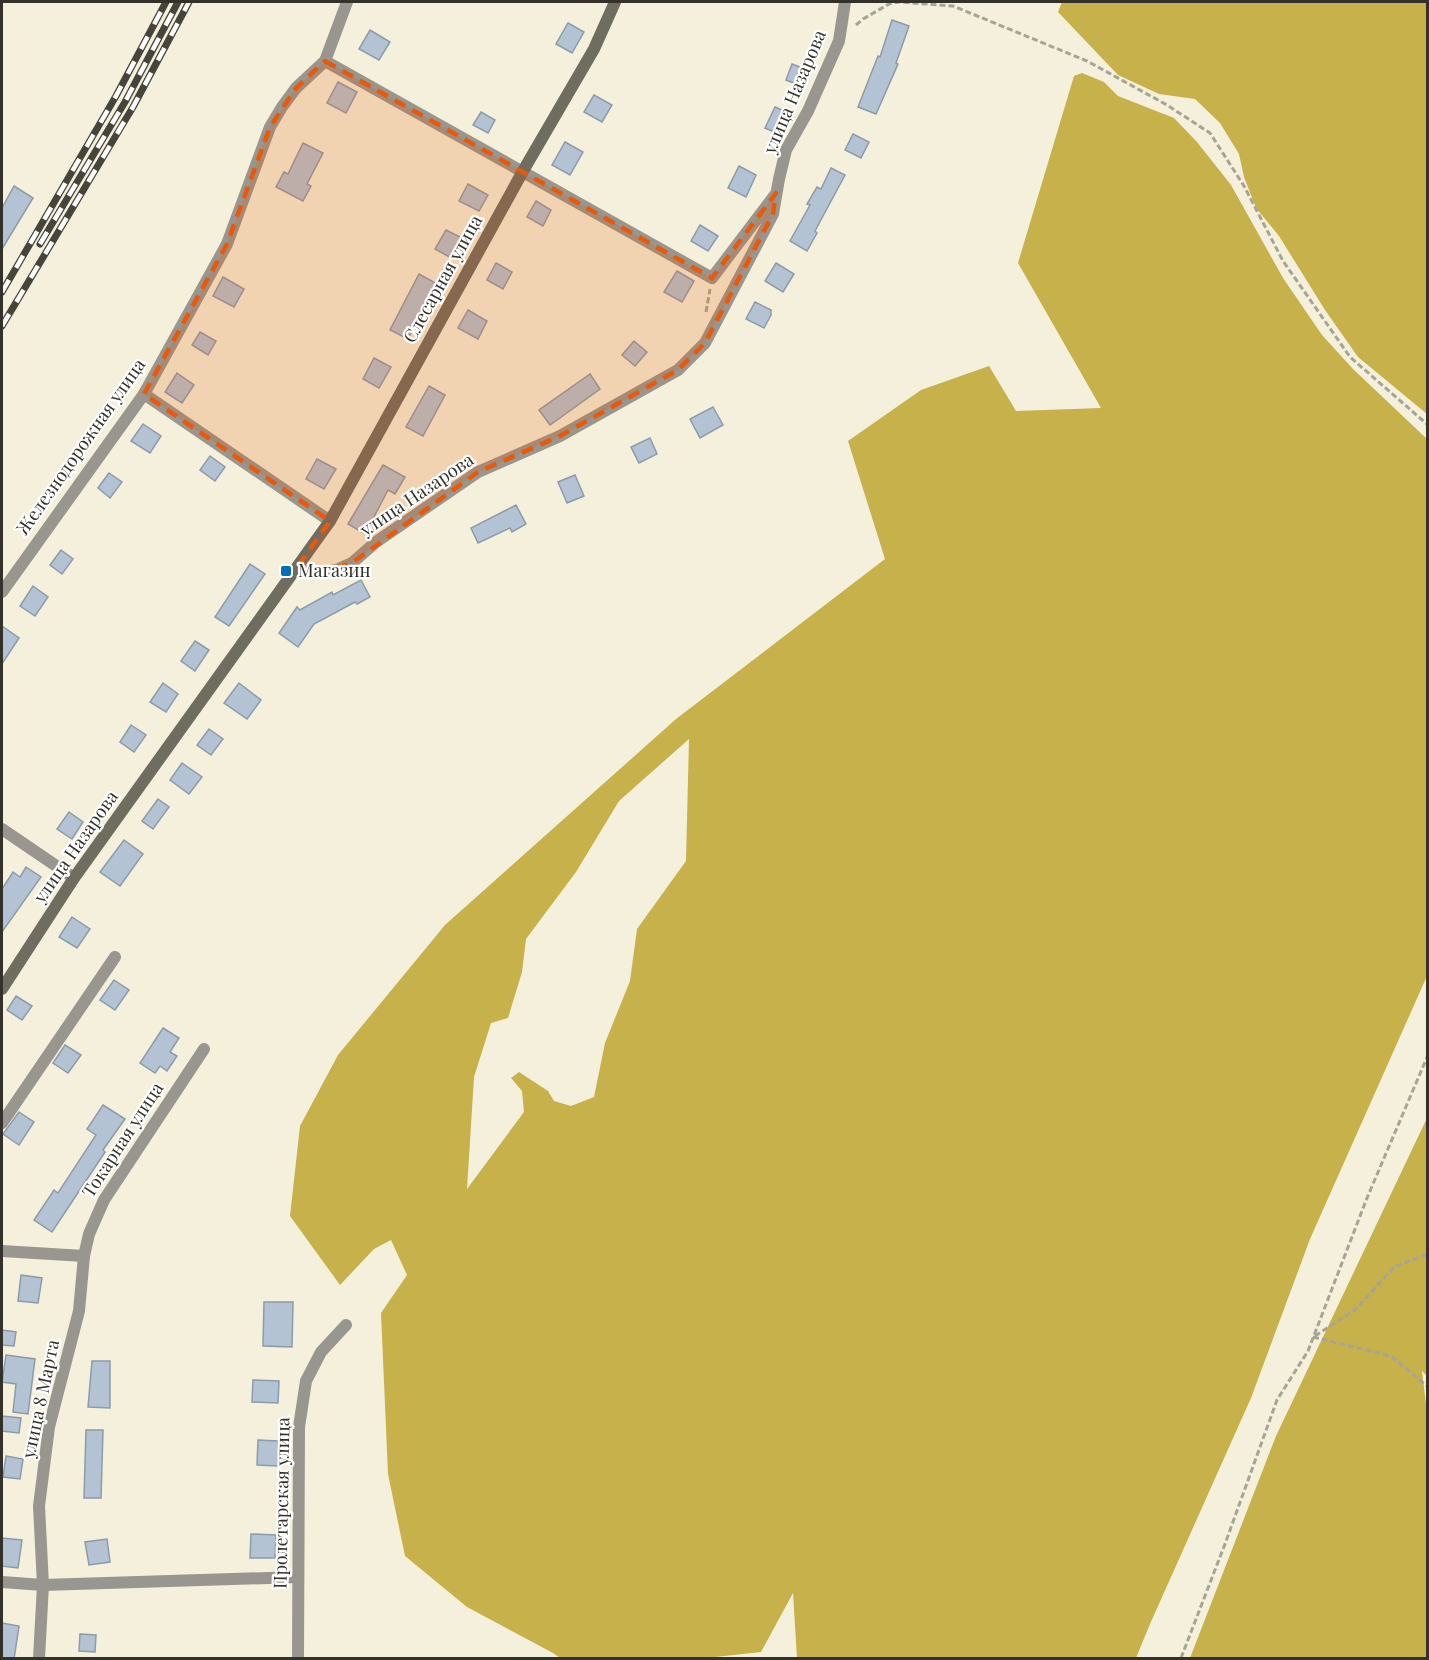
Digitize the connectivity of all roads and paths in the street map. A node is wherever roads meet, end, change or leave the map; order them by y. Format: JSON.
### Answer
{"nodes":[{"id":1,"x":347,"y":2,"type":"edge"},
{"id":2,"x":615,"y":2,"type":"edge"},
{"id":3,"x":845,"y":2,"type":"edge"},
{"id":4,"x":839,"y":41,"type":"junction"},
{"id":5,"x":326,"y":62,"type":"junction"},
{"id":6,"x":523,"y":171,"type":"junction"},
{"id":7,"x":776,"y":194,"type":"junction"},
{"id":8,"x":144,"y":394,"type":"junction"},
{"id":9,"x":1428,"y":425,"type":"edge"},
{"id":10,"x":330,"y":521,"type":"junction"},
{"id":11,"x":295,"y":570,"type":"junction"},
{"id":12,"x":2,"y":592,"type":"edge"},
{"id":13,"x":2,"y":829,"type":"edge"},
{"id":14,"x":74,"y":878,"type":"junction"},
{"id":15,"x":115,"y":957,"type":"dead end"},
{"id":16,"x":2,"y":989,"type":"edge"},
{"id":17,"x":204,"y":1049,"type":"dead end"},
{"id":18,"x":1428,"y":1055,"type":"edge"},
{"id":19,"x":2,"y":1123,"type":"edge"},
{"id":20,"x":2,"y":1251,"type":"edge"},
{"id":21,"x":1428,"y":1254,"type":"edge"},
{"id":22,"x":84,"y":1256,"type":"junction"},
{"id":23,"x":346,"y":1325,"type":"dead end"},
{"id":24,"x":1314,"y":1337,"type":"junction"},
{"id":25,"x":1428,"y":1387,"type":"edge"},
{"id":26,"x":298,"y":1577,"type":"junction"},
{"id":27,"x":2,"y":1582,"type":"edge"},
{"id":28,"x":43,"y":1585,"type":"junction"},
{"id":29,"x":39,"y":1659,"type":"edge"},
{"id":30,"x":298,"y":1659,"type":"edge"},
{"id":31,"x":1181,"y":1659,"type":"edge"}],
"edges":[{"from":1,"to":5,"type":"street","name":"Железнодорожная улица"},
{"from":2,"to":6,"type":"street","name":"Слесарная улица"},
{"from":3,"to":4,"type":"street","name":"улица Назарова"},
{"from":4,"to":7,"type":"street","name":"улица Назарова"},
{"from":4,"to":9,"type":"path"},
{"from":5,"to":6,"type":"street"},
{"from":5,"to":8,"type":"street","name":"Железнодорожная улица"},
{"from":6,"to":7,"type":"street"},
{"from":6,"to":10,"type":"street","name":"Слесарная улица"},
{"from":7,"to":11,"type":"street","name":"улица Назарова"},
{"from":8,"to":10,"type":"street"},
{"from":8,"to":12,"type":"street","name":"Железнодорожная улица"},
{"from":10,"to":11,"type":"street","name":"Слесарная улица"},
{"from":11,"to":14,"type":"street","name":"улица Назарова"},
{"from":13,"to":14,"type":"street"},
{"from":14,"to":16,"type":"street","name":"улица Назарова"},
{"from":15,"to":19,"type":"street"},
{"from":17,"to":22,"type":"street","name":"Токарная улица"},
{"from":18,"to":24,"type":"path"},
{"from":20,"to":22,"type":"street"},
{"from":21,"to":24,"type":"path"},
{"from":22,"to":28,"type":"street","name":"улица 8 Марта"},
{"from":23,"to":26,"type":"street","name":"Пролетарская улица"},
{"from":24,"to":25,"type":"path"},
{"from":24,"to":31,"type":"path"},
{"from":26,"to":28,"type":"street"},
{"from":26,"to":30,"type":"street","name":"Пролетарская улица"},
{"from":27,"to":28,"type":"street"},
{"from":28,"to":29,"type":"street","name":"улица 8 Марта"}]}
